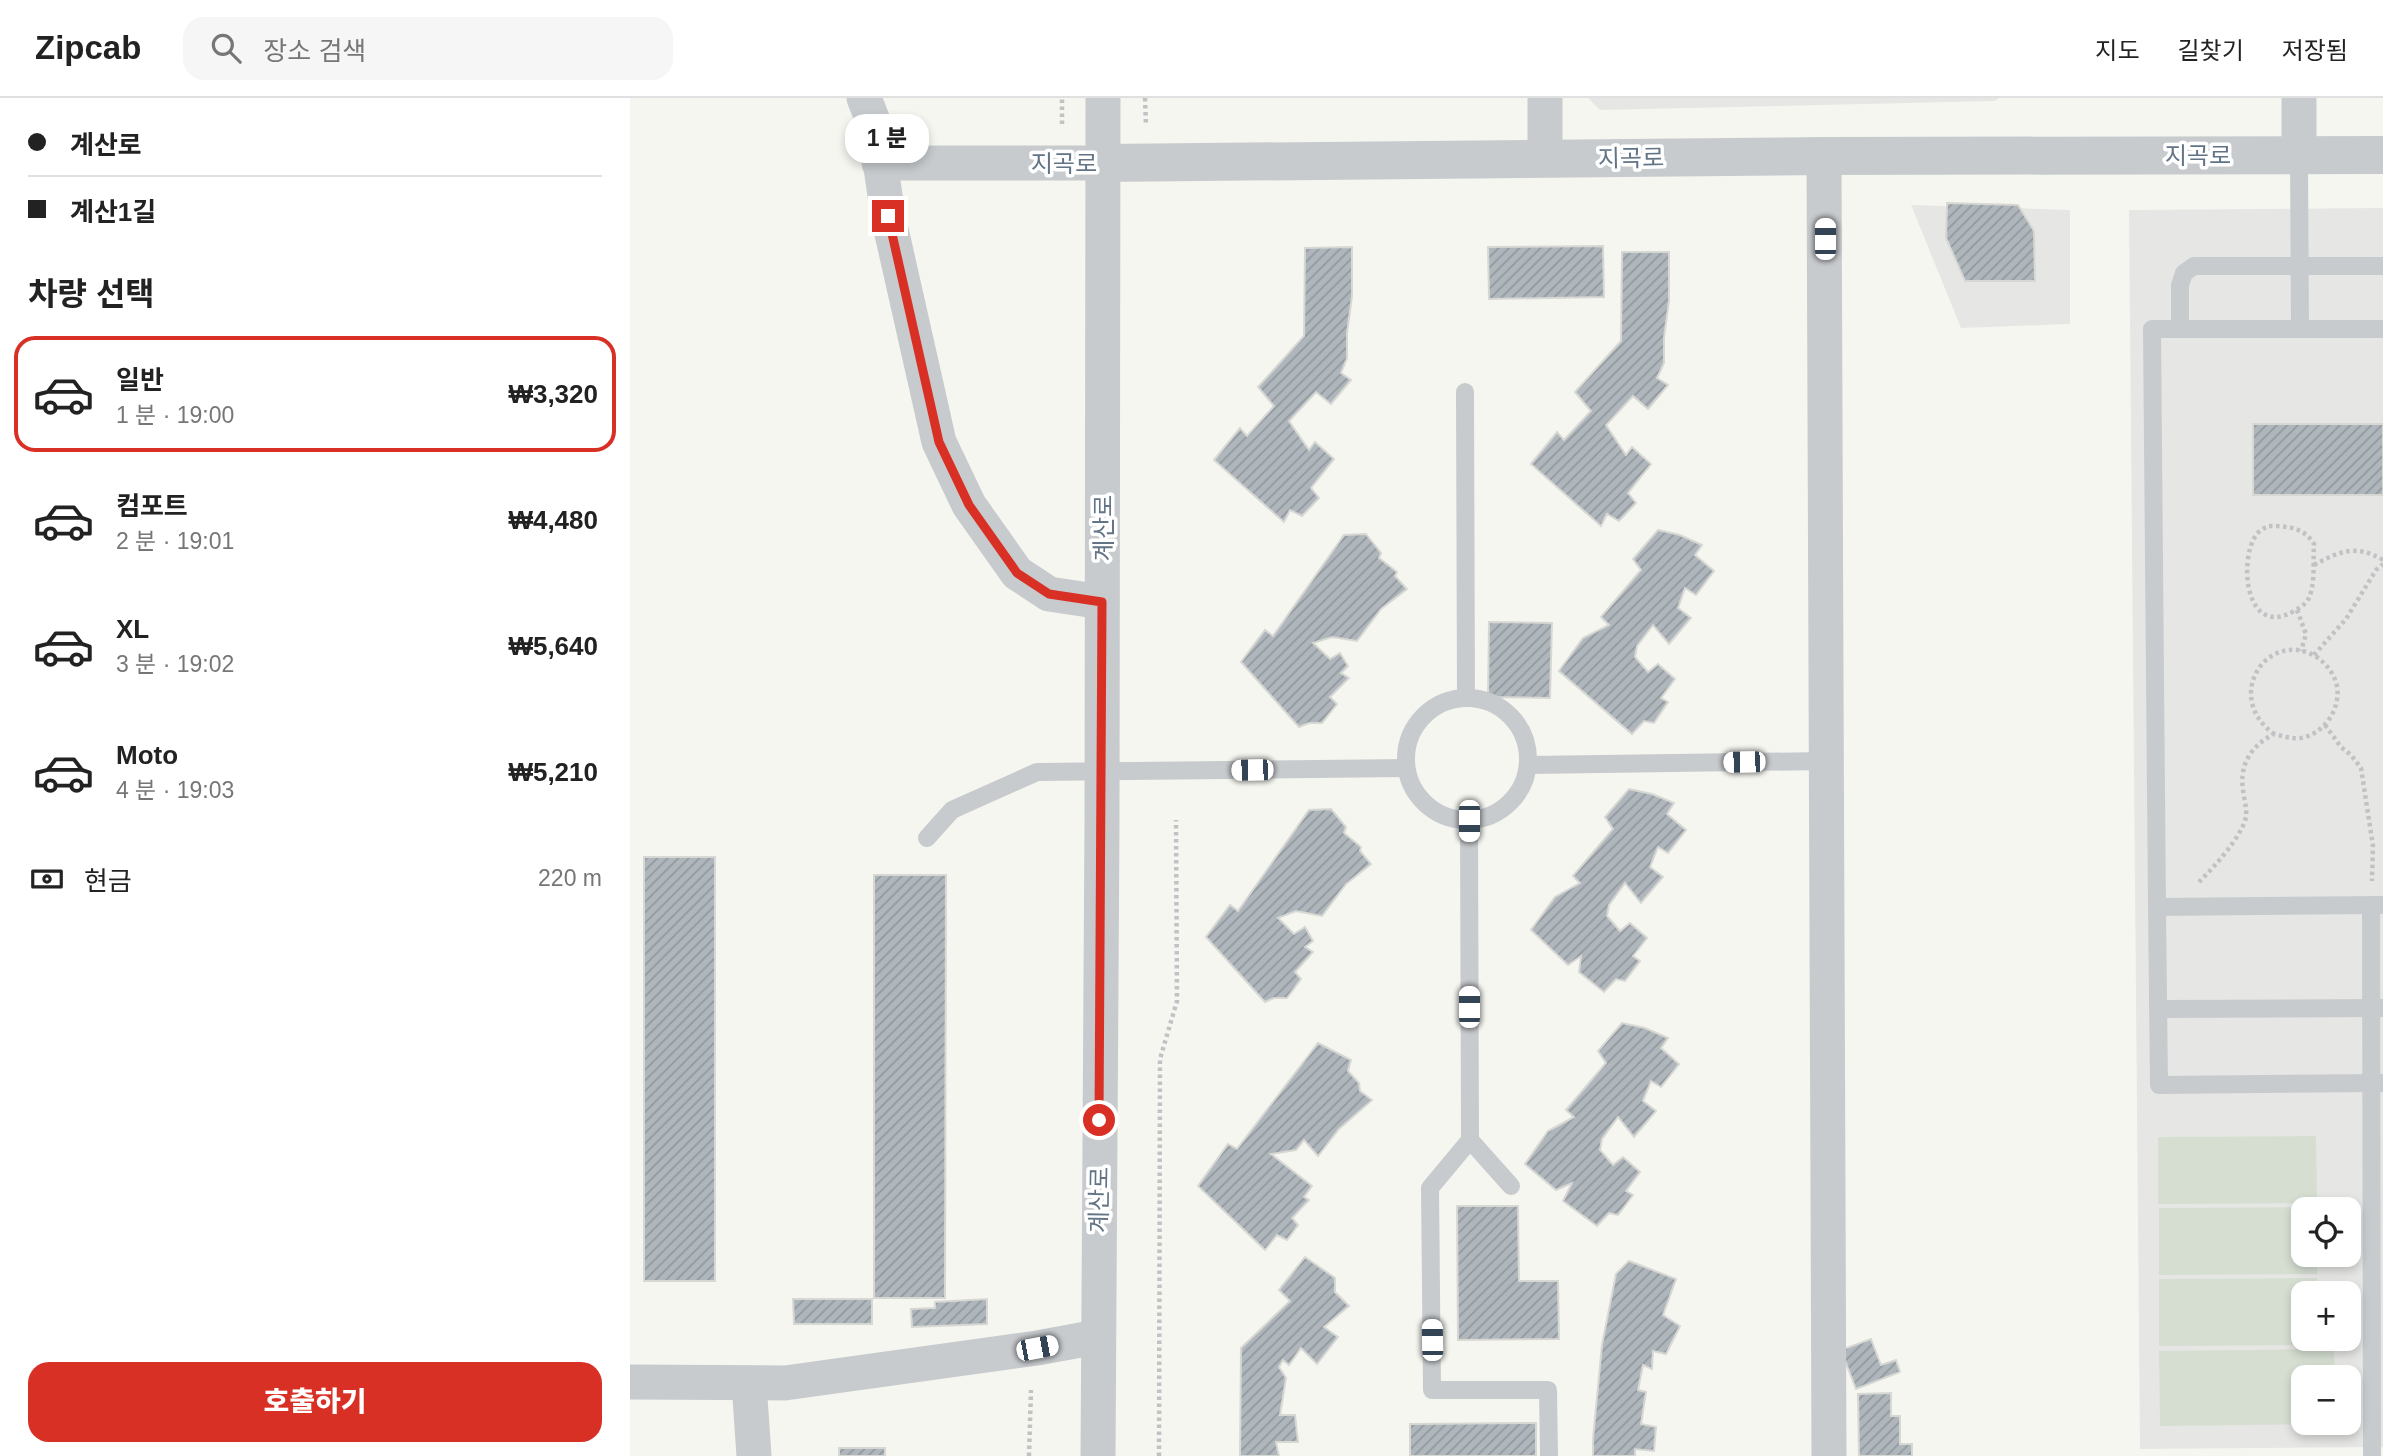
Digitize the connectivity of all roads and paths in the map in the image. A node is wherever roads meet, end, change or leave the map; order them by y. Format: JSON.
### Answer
{"nodes":[{"id":1,"x":864,"y":98,"type":"edge"},
{"id":2,"x":1062,"y":98,"type":"edge"},
{"id":3,"x":1103,"y":98,"type":"edge"},
{"id":4,"x":1145,"y":98,"type":"edge"},
{"id":5,"x":1545,"y":98,"type":"edge"},
{"id":6,"x":2299,"y":98,"type":"edge"},
{"id":7,"x":1062,"y":124,"type":"dead end"},
{"id":8,"x":1146,"y":125,"type":"dead end"},
{"id":9,"x":2300,"y":155,"type":"junction"},
{"id":10,"x":2383,"y":155,"type":"edge"},
{"id":11,"x":1824,"y":156,"type":"junction"},
{"id":12,"x":1545,"y":159,"type":"junction"},
{"id":13,"x":879,"y":163,"type":"junction"},
{"id":14,"x":1103,"y":163,"type":"junction"},
{"id":15,"x":2301,"y":265,"type":"junction"},
{"id":16,"x":2383,"y":266,"type":"edge"},
{"id":17,"x":2300,"y":328,"type":"junction"},
{"id":18,"x":2180,"y":329,"type":"junction"},
{"id":19,"x":2383,"y":329,"type":"edge"},
{"id":20,"x":1465,"y":392,"type":"dead end"},
{"id":21,"x":2383,"y":562,"type":"edge"},
{"id":22,"x":2313,"y":566,"type":"junction"},
{"id":23,"x":1102,"y":602,"type":"junction"},
{"id":24,"x":2297,"y":610,"type":"junction"},
{"id":25,"x":2301,"y":651,"type":"junction"},
{"id":26,"x":2314,"y":656,"type":"junction"},
{"id":27,"x":1466,"y":698,"type":"junction"},
{"id":28,"x":2325,"y":725,"type":"junction"},
{"id":29,"x":2274,"y":734,"type":"junction"},
{"id":30,"x":1825,"y":761,"type":"junction"},
{"id":31,"x":1529,"y":765,"type":"junction"},
{"id":32,"x":1406,"y":768,"type":"junction"},
{"id":33,"x":1102,"y":772,"type":"junction"},
{"id":34,"x":1176,"y":820,"type":"dead end"},
{"id":35,"x":1469,"y":821,"type":"junction"},
{"id":36,"x":927,"y":838,"type":"dead end"},
{"id":37,"x":2377,"y":905,"type":"edge"},
{"id":38,"x":2157,"y":906,"type":"junction"},
{"id":39,"x":2188,"y":906,"type":"junction"},
{"id":40,"x":2377,"y":1008,"type":"edge"},
{"id":41,"x":2158,"y":1009,"type":"junction"},
{"id":42,"x":2377,"y":1083,"type":"edge"},
{"id":43,"x":1470,"y":1140,"type":"junction"},
{"id":44,"x":1511,"y":1185,"type":"dead end"},
{"id":45,"x":1097,"y":1337,"type":"junction"},
{"id":46,"x":630,"y":1382,"type":"edge"},
{"id":47,"x":749,"y":1382,"type":"junction"},
{"id":48,"x":1031,"y":1390,"type":"dead end"},
{"id":49,"x":754,"y":1456,"type":"edge"},
{"id":50,"x":1029,"y":1456,"type":"edge"},
{"id":51,"x":1098,"y":1456,"type":"edge"},
{"id":52,"x":1159,"y":1456,"type":"edge"},
{"id":53,"x":1549,"y":1456,"type":"edge"},
{"id":54,"x":1829,"y":1456,"type":"edge"},
{"id":55,"x":2372,"y":1456,"type":"edge"}],
"edges":[{"from":1,"to":13,"type":"street"},
{"from":2,"to":7,"type":"path"},
{"from":3,"to":14,"type":"street","name":"계산로"},
{"from":4,"to":8,"type":"path"},
{"from":5,"to":12,"type":"street"},
{"from":6,"to":9,"type":"street"},
{"from":9,"to":10,"type":"street","name":"지곡로"},
{"from":9,"to":11,"type":"street","name":"지곡로"},
{"from":9,"to":15,"type":"lane"},
{"from":11,"to":12,"type":"street","name":"지곡로"},
{"from":11,"to":30,"type":"street"},
{"from":12,"to":14,"type":"street","name":"지곡로"},
{"from":13,"to":14,"type":"street","name":"지곡로"},
{"from":13,"to":23,"type":"street"},
{"from":14,"to":23,"type":"street","name":"계산로"},
{"from":15,"to":16,"type":"lane"},
{"from":15,"to":17,"type":"lane"},
{"from":15,"to":18,"type":"lane"},
{"from":17,"to":18,"type":"lane"},
{"from":17,"to":19,"type":"lane"},
{"from":18,"to":38,"type":"lane"},
{"from":20,"to":27,"type":"lane"},
{"from":21,"to":22,"type":"path"},
{"from":21,"to":26,"type":"path"},
{"from":22,"to":24,"type":"path"},
{"from":22,"to":24,"type":"path"},
{"from":23,"to":33,"type":"street","name":"계산로"},
{"from":24,"to":25,"type":"path"},
{"from":25,"to":26,"type":"path"},
{"from":25,"to":29,"type":"path"},
{"from":26,"to":28,"type":"path"},
{"from":27,"to":31,"type":"lane"},
{"from":27,"to":32,"type":"lane"},
{"from":28,"to":29,"type":"path"},
{"from":28,"to":37,"type":"path"},
{"from":29,"to":39,"type":"path"},
{"from":30,"to":31,"type":"lane"},
{"from":30,"to":54,"type":"street"},
{"from":31,"to":35,"type":"lane"},
{"from":32,"to":33,"type":"lane"},
{"from":32,"to":35,"type":"lane"},
{"from":33,"to":36,"type":"lane"},
{"from":33,"to":45,"type":"street","name":"계산로"},
{"from":34,"to":52,"type":"path"},
{"from":35,"to":43,"type":"lane"},
{"from":37,"to":39,"type":"lane"},
{"from":37,"to":40,"type":"lane"},
{"from":38,"to":39,"type":"lane"},
{"from":38,"to":41,"type":"lane"},
{"from":40,"to":41,"type":"lane"},
{"from":40,"to":42,"type":"lane"},
{"from":41,"to":42,"type":"lane"},
{"from":42,"to":55,"type":"lane"},
{"from":43,"to":44,"type":"lane"},
{"from":43,"to":53,"type":"lane"},
{"from":45,"to":47,"type":"street"},
{"from":45,"to":51,"type":"street","name":"계산로"},
{"from":46,"to":47,"type":"street"},
{"from":47,"to":49,"type":"street"},
{"from":48,"to":50,"type":"path"}]}
